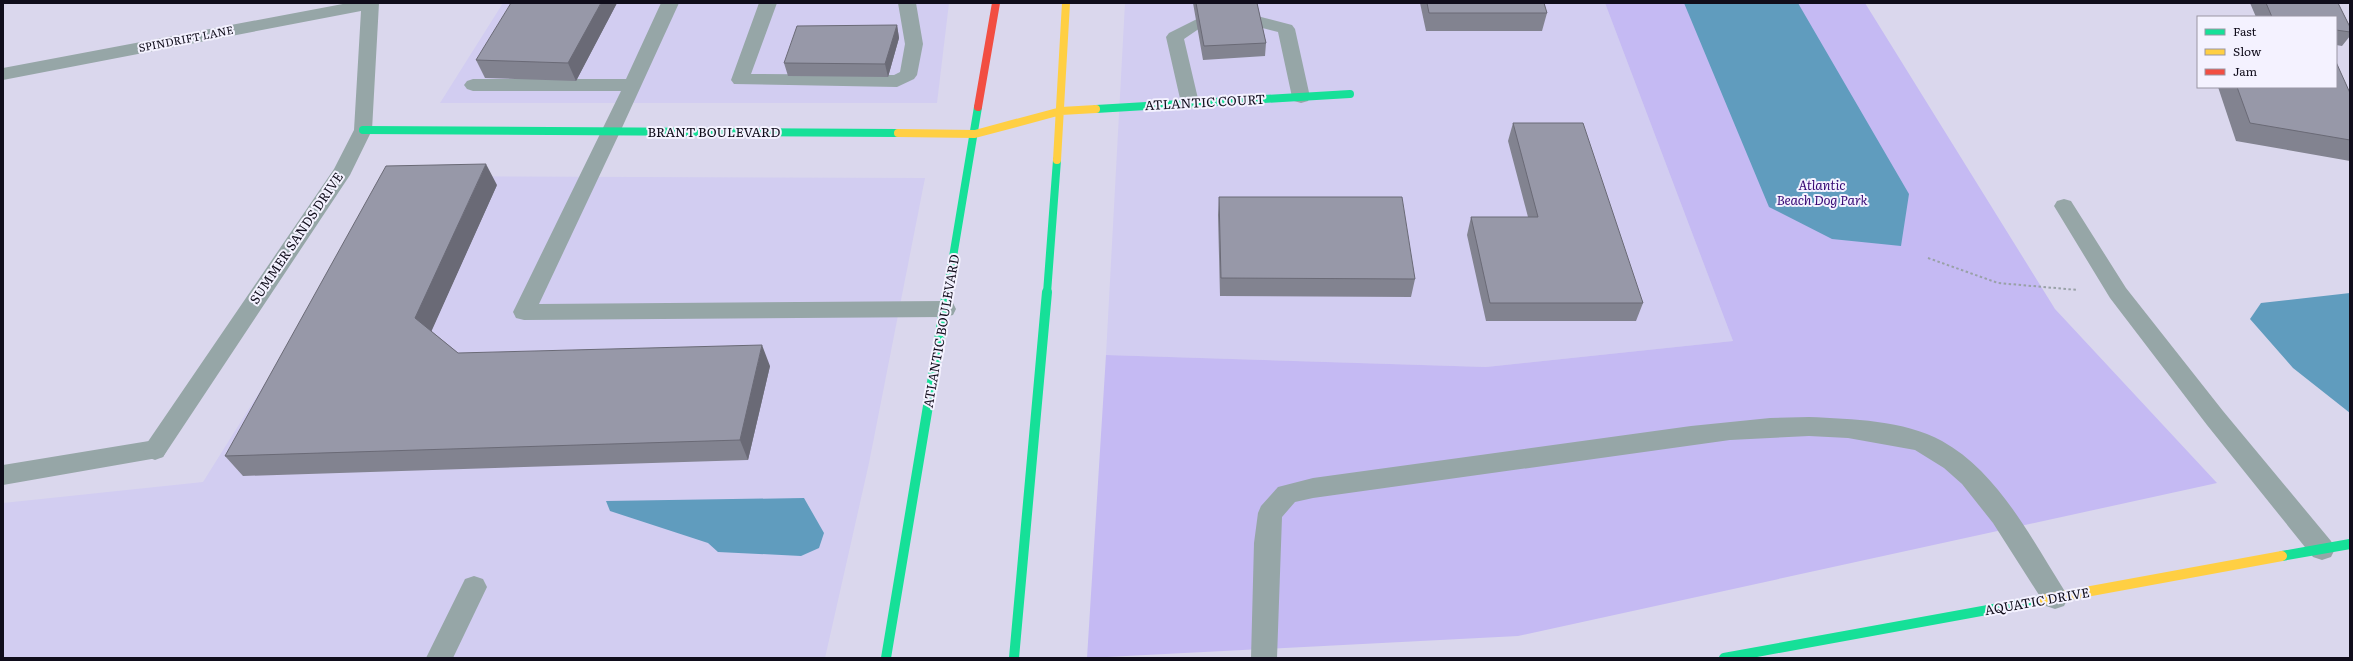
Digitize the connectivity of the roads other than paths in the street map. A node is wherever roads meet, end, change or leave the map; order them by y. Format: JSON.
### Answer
{"nodes":[{"id":1,"x":670,"y":3,"type":"edge"},
{"id":2,"x":768,"y":3,"type":"edge"},
{"id":3,"x":908,"y":3,"type":"edge"},
{"id":4,"x":996,"y":3,"type":"edge"},
{"id":5,"x":1066,"y":3,"type":"edge"},
{"id":6,"x":370,"y":4,"type":"edge"},
{"id":7,"x":1257,"y":21,"type":"edge"},
{"id":8,"x":1197,"y":24,"type":"edge"},
{"id":9,"x":3,"y":74,"type":"edge"},
{"id":10,"x":473,"y":85,"type":"dead end"},
{"id":11,"x":632,"y":85,"type":"junction"},
{"id":12,"x":1350,"y":94,"type":"dead end"},
{"id":13,"x":1301,"y":97,"type":"junction"},
{"id":14,"x":1190,"y":103,"type":"junction"},
{"id":15,"x":1061,"y":111,"type":"junction"},
{"id":16,"x":363,"y":130,"type":"junction"},
{"id":17,"x":611,"y":132,"type":"junction"},
{"id":18,"x":975,"y":134,"type":"junction"},
{"id":19,"x":2064,"y":206,"type":"dead end"},
{"id":20,"x":945,"y":309,"type":"junction"},
{"id":21,"x":3,"y":475,"type":"edge"},
{"id":22,"x":2350,"y":544,"type":"edge"},
{"id":23,"x":2322,"y":549,"type":"junction"},
{"id":24,"x":474,"y":587,"type":"dead end"},
{"id":25,"x":2055,"y":598,"type":"junction"},
{"id":26,"x":439,"y":658,"type":"edge"},
{"id":27,"x":886,"y":658,"type":"edge"},
{"id":28,"x":1014,"y":658,"type":"edge"},
{"id":29,"x":1264,"y":658,"type":"edge"},
{"id":30,"x":1724,"y":658,"type":"edge"}],
"edges":[{"from":1,"to":11,"type":"street"},
{"from":2,"to":3,"type":"street"},
{"from":4,"to":18,"type":"main road","name":"ATLANTIC BOULEVARD"},
{"from":5,"to":15,"type":"main road"},
{"from":6,"to":9,"type":"street","name":"SPINDRIFT LANE"},
{"from":6,"to":16,"type":"street","name":"SUMMER SANDS DRIVE"},
{"from":7,"to":13,"type":"street"},
{"from":8,"to":14,"type":"street"},
{"from":10,"to":11,"type":"street"},
{"from":11,"to":17,"type":"street"},
{"from":12,"to":13,"type":"main road","name":"ATLANTIC COURT"},
{"from":13,"to":14,"type":"main road","name":"ATLANTIC COURT"},
{"from":14,"to":15,"type":"main road","name":"ATLANTIC COURT"},
{"from":15,"to":18,"type":"main road","name":"BRANT BOULEVARD"},
{"from":15,"to":28,"type":"main road"},
{"from":16,"to":17,"type":"main road","name":"BRANT BOULEVARD"},
{"from":16,"to":21,"type":"street","name":"SUMMER SANDS DRIVE"},
{"from":17,"to":18,"type":"main road","name":"BRANT BOULEVARD"},
{"from":17,"to":20,"type":"street"},
{"from":18,"to":20,"type":"main road","name":"ATLANTIC BOULEVARD"},
{"from":19,"to":23,"type":"street"},
{"from":20,"to":27,"type":"main road","name":"ATLANTIC BOULEVARD"},
{"from":22,"to":23,"type":"main road","name":"AQUATIC DRIVE"},
{"from":23,"to":25,"type":"main road","name":"AQUATIC DRIVE"},
{"from":24,"to":26,"type":"street"},
{"from":25,"to":29,"type":"street"},
{"from":25,"to":30,"type":"main road","name":"AQUATIC DRIVE"}]}
